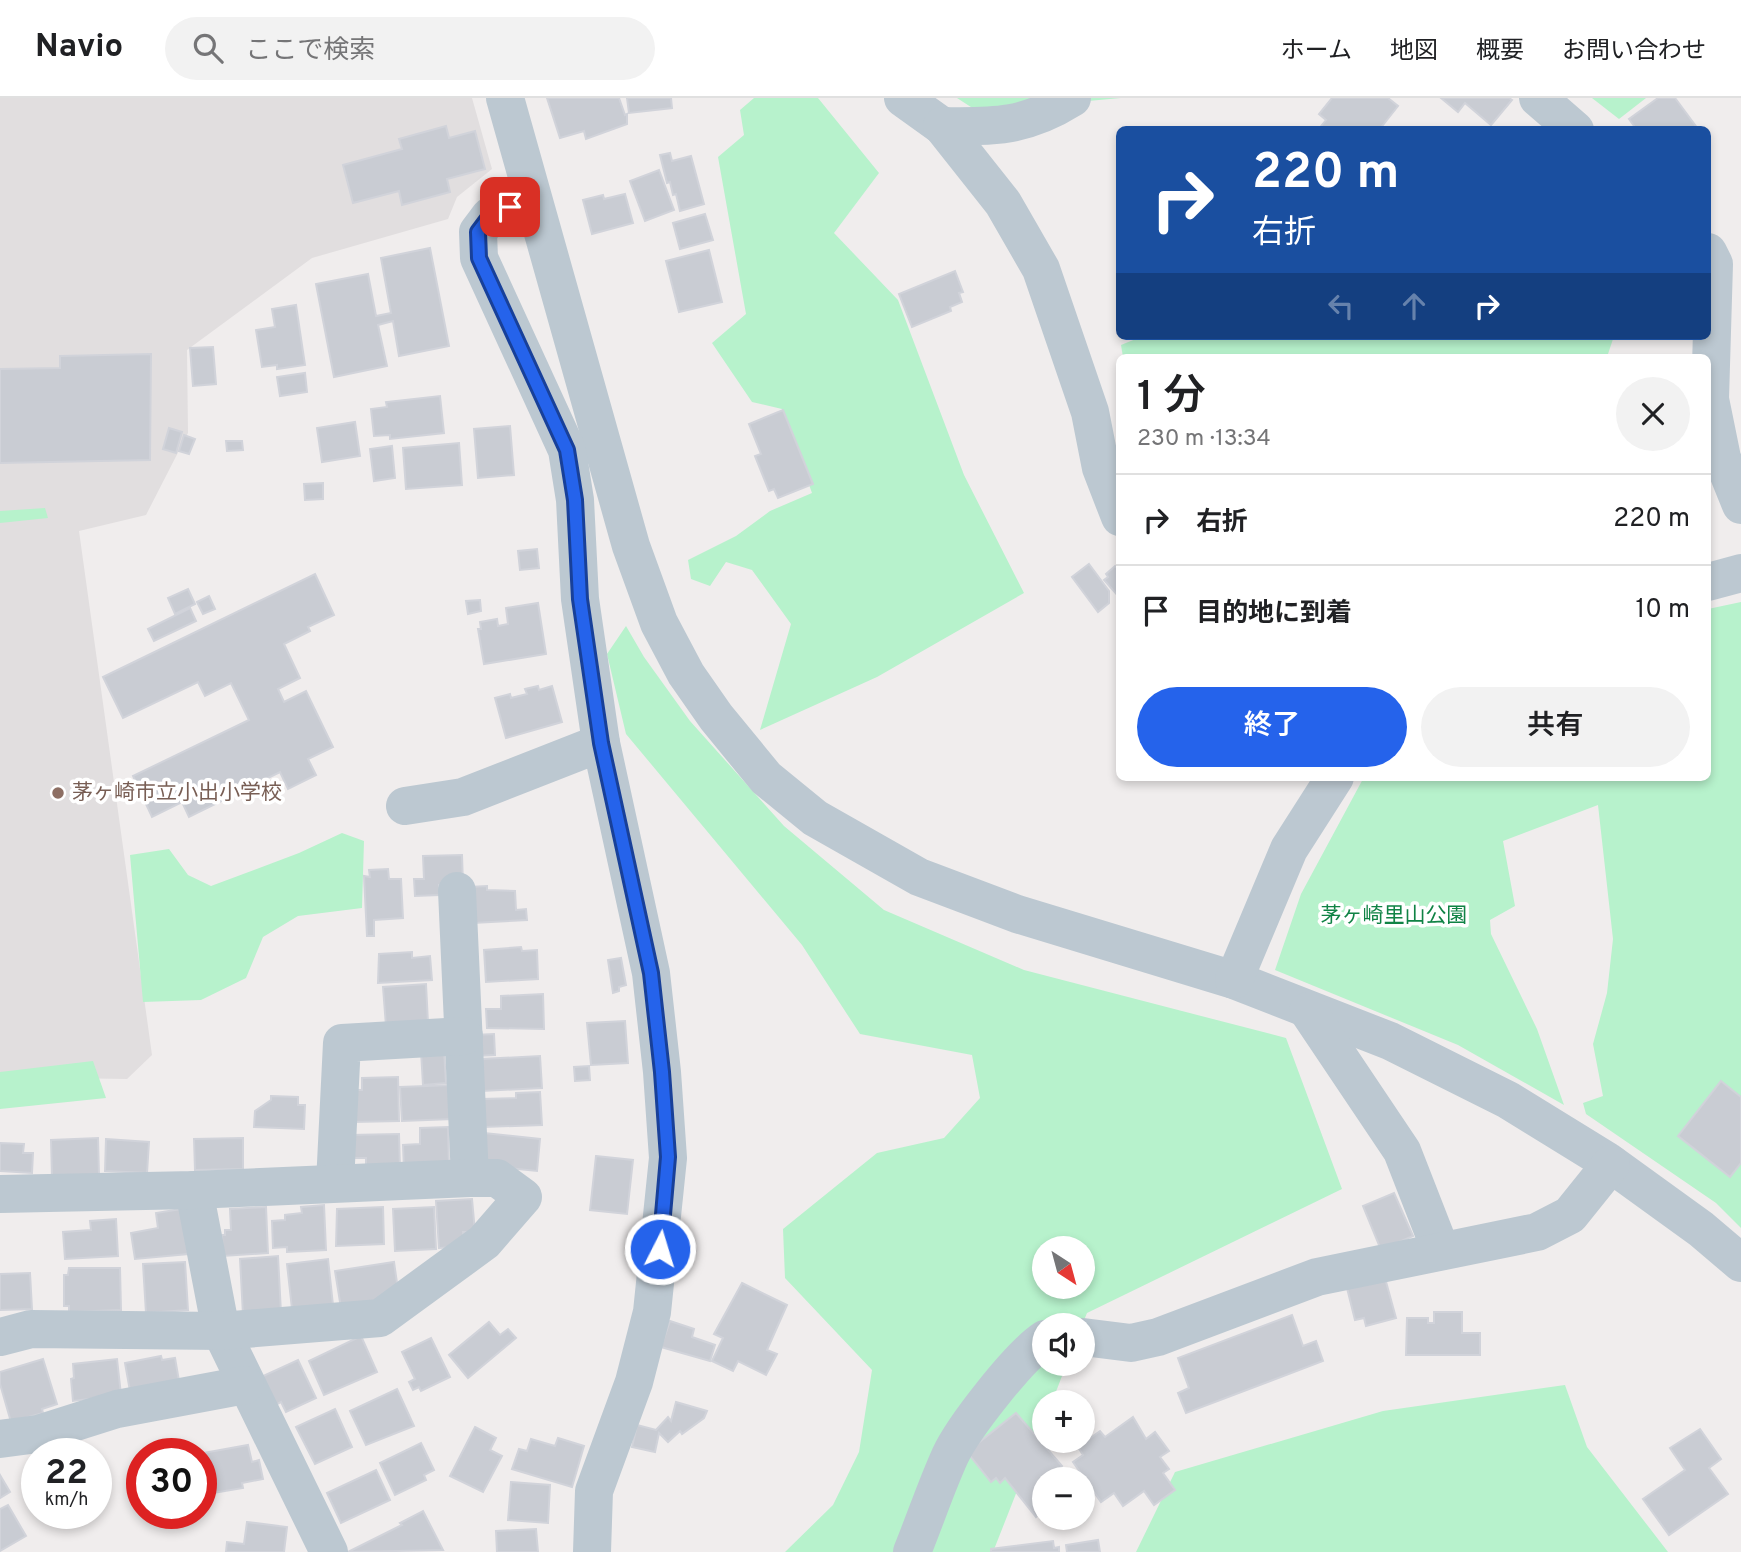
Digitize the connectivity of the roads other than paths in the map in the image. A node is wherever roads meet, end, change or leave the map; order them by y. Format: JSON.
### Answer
{"nodes":[{"id":1,"x":505,"y":98,"type":"edge"},
{"id":2,"x":903,"y":98,"type":"edge"},
{"id":3,"x":1072,"y":98,"type":"edge"},
{"id":4,"x":1538,"y":98,"type":"edge"},
{"id":5,"x":942,"y":125,"type":"junction"},
{"id":6,"x":1570,"y":126,"type":"edge"},
{"id":7,"x":531,"y":197,"type":"junction"},
{"id":8,"x":1711,"y":258,"type":"edge"},
{"id":9,"x":1711,"y":365,"type":"edge"},
{"id":10,"x":1711,"y":404,"type":"edge"},
{"id":11,"x":1741,"y":505,"type":"edge"},
{"id":12,"x":1116,"y":507,"type":"edge"},
{"id":13,"x":1741,"y":573,"type":"edge"},
{"id":14,"x":1711,"y":581,"type":"edge"},
{"id":15,"x":601,"y":743,"type":"junction"},
{"id":16,"x":1332,"y":781,"type":"edge"},
{"id":17,"x":405,"y":806,"type":"dead end"},
{"id":18,"x":457,"y":891,"type":"dead end"},
{"id":19,"x":1234,"y":980,"type":"junction"},
{"id":20,"x":1308,"y":1010,"type":"junction"},
{"id":21,"x":464,"y":1036,"type":"junction"},
{"id":22,"x":1611,"y":1164,"type":"junction"},
{"id":23,"x":470,"y":1178,"type":"junction"},
{"id":24,"x":335,"y":1183,"type":"junction"},
{"id":25,"x":194,"y":1189,"type":"junction"},
{"id":26,"x":0,"y":1194,"type":"edge"},
{"id":27,"x":1441,"y":1251,"type":"junction"},
{"id":28,"x":1741,"y":1263,"type":"edge"},
{"id":29,"x":221,"y":1331,"type":"junction"},
{"id":30,"x":0,"y":1337,"type":"edge"},
{"id":31,"x":1095,"y":1338,"type":"edge"},
{"id":32,"x":1032,"y":1348,"type":"edge"},
{"id":33,"x":245,"y":1385,"type":"junction"},
{"id":34,"x":0,"y":1439,"type":"edge"},
{"id":35,"x":329,"y":1552,"type":"edge"},
{"id":36,"x":592,"y":1552,"type":"edge"},
{"id":37,"x":912,"y":1552,"type":"edge"}],
"edges":[{"from":1,"to":7,"type":"street"},
{"from":2,"to":5,"type":"street"},
{"from":3,"to":5,"type":"street"},
{"from":4,"to":6,"type":"street"},
{"from":5,"to":12,"type":"street"},
{"from":7,"to":15,"type":"street"},
{"from":7,"to":19,"type":"street"},
{"from":8,"to":9,"type":"street"},
{"from":10,"to":11,"type":"street"},
{"from":13,"to":14,"type":"street"},
{"from":15,"to":17,"type":"street"},
{"from":15,"to":36,"type":"street"},
{"from":16,"to":19,"type":"street"},
{"from":18,"to":21,"type":"street"},
{"from":19,"to":20,"type":"street"},
{"from":20,"to":22,"type":"street"},
{"from":20,"to":27,"type":"street"},
{"from":21,"to":23,"type":"street"},
{"from":21,"to":24,"type":"street"},
{"from":22,"to":27,"type":"street"},
{"from":22,"to":28,"type":"street"},
{"from":23,"to":24,"type":"street"},
{"from":23,"to":29,"type":"street"},
{"from":24,"to":25,"type":"street"},
{"from":25,"to":26,"type":"street"},
{"from":25,"to":29,"type":"street"},
{"from":27,"to":31,"type":"street"},
{"from":29,"to":30,"type":"street"},
{"from":29,"to":33,"type":"street"},
{"from":32,"to":37,"type":"street"},
{"from":33,"to":34,"type":"street"},
{"from":33,"to":35,"type":"street"}]}
